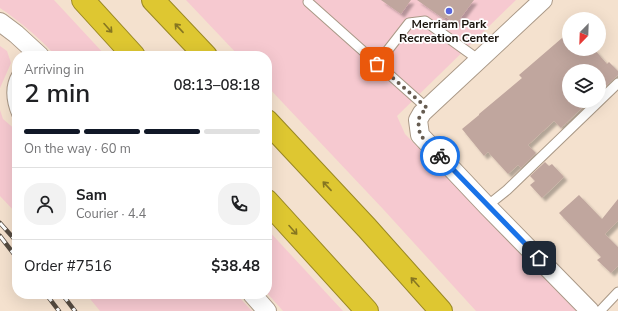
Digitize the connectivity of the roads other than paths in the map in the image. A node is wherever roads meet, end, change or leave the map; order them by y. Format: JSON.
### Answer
{"nodes":[{"id":1,"x":83,"y":0,"type":"edge"},
{"id":2,"x":153,"y":0,"type":"edge"},
{"id":3,"x":543,"y":0,"type":"edge"},
{"id":4,"x":308,"y":2,"type":"dead end"},
{"id":5,"x":0,"y":22,"type":"edge"},
{"id":6,"x":32,"y":51,"type":"edge"},
{"id":7,"x":129,"y":51,"type":"edge"},
{"id":8,"x":201,"y":51,"type":"edge"},
{"id":9,"x":479,"y":60,"type":"junction"},
{"id":10,"x":377,"y":64,"type":"junction"},
{"id":11,"x":618,"y":83,"type":"edge"},
{"id":12,"x":423,"y":114,"type":"junction"},
{"id":13,"x":272,"y":126,"type":"edge"},
{"id":14,"x":272,"y":206,"type":"edge"},
{"id":15,"x":487,"y":206,"type":"junction"},
{"id":16,"x":618,"y":292,"type":"edge"},
{"id":17,"x":256,"y":299,"type":"edge"},
{"id":18,"x":267,"y":311,"type":"edge"},
{"id":19,"x":367,"y":311,"type":"edge"},
{"id":20,"x":441,"y":311,"type":"edge"},
{"id":21,"x":590,"y":311,"type":"edge"},
{"id":22,"x":600,"y":311,"type":"edge"}],
"edges":[{"from":1,"to":7,"type":"highway","one_way":true},
{"from":8,"to":2,"type":"highway","one_way":true},
{"from":3,"to":9,"type":"street"},
{"from":4,"to":10,"type":"lane"},
{"from":5,"to":6,"type":"street"},
{"from":9,"to":10,"type":"lane"},
{"from":9,"to":12,"type":"street"},
{"from":10,"to":12,"type":"lane"},
{"from":11,"to":15,"type":"lane"},
{"from":12,"to":15,"type":"street"},
{"from":20,"to":13,"type":"highway","one_way":true},
{"from":14,"to":19,"type":"highway","one_way":true},
{"from":15,"to":21,"type":"street"},
{"from":16,"to":22,"type":"lane"},
{"from":17,"to":18,"type":"street"}]}
